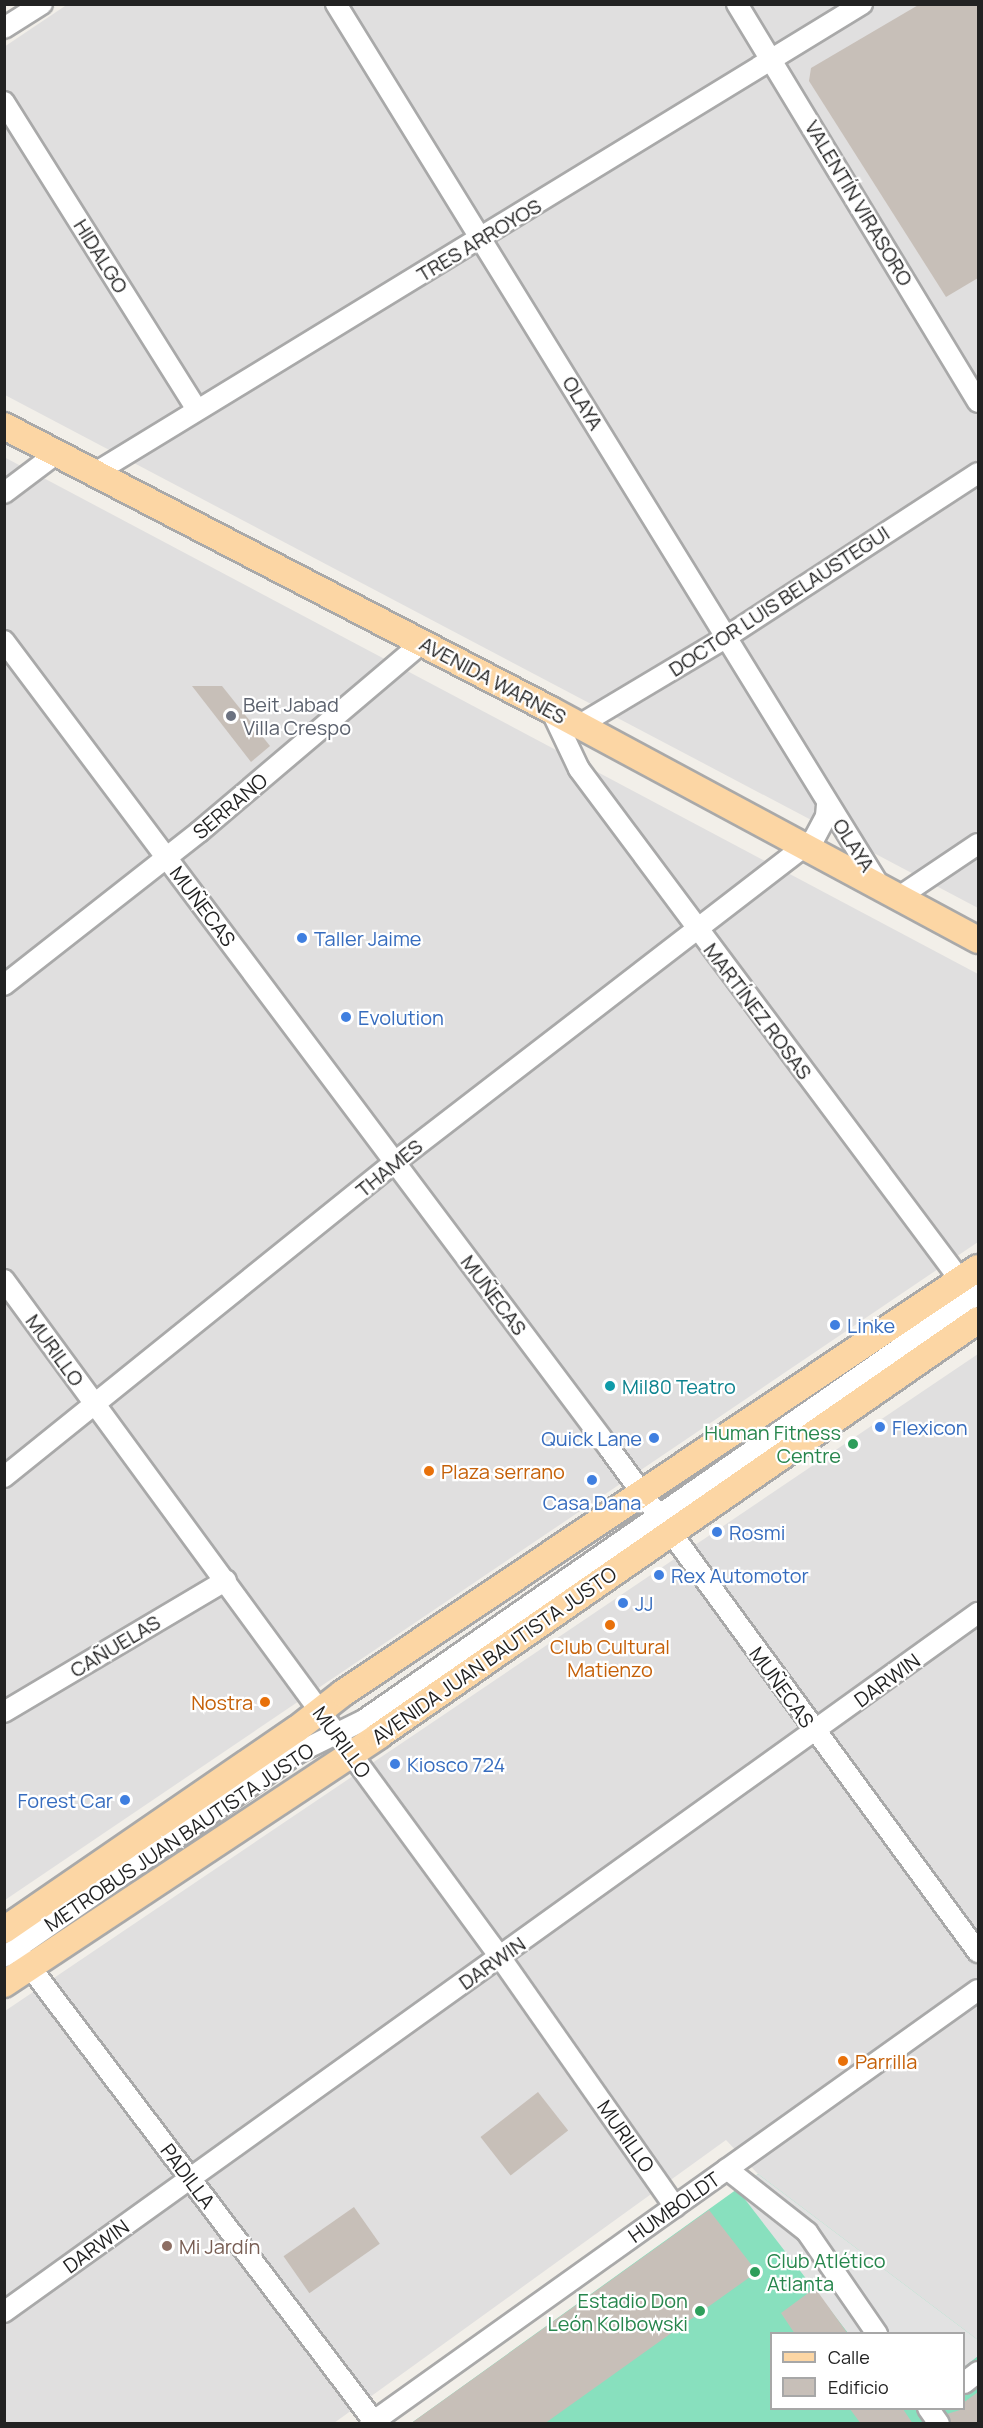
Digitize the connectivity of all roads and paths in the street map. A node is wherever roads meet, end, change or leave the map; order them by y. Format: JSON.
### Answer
{"nodes":[{"id":1,"x":42,"y":4,"type":"edge"},
{"id":2,"x":336,"y":4,"type":"edge"},
{"id":3,"x":737,"y":4,"type":"edge"},
{"id":4,"x":862,"y":4,"type":"edge"},
{"id":5,"x":4,"y":28,"type":"edge"},
{"id":6,"x":772,"y":58,"type":"junction"},
{"id":7,"x":4,"y":102,"type":"edge"},
{"id":8,"x":482,"y":238,"type":"junction"},
{"id":9,"x":978,"y":402,"type":"edge"},
{"id":10,"x":197,"y":410,"type":"junction"},
{"id":11,"x":4,"y":426,"type":"edge"},
{"id":12,"x":57,"y":453,"type":"junction"},
{"id":13,"x":95,"y":473,"type":"junction"},
{"id":14,"x":978,"y":473,"type":"edge"},
{"id":15,"x":4,"y":493,"type":"edge"},
{"id":16,"x":725,"y":638,"type":"junction"},
{"id":17,"x":4,"y":642,"type":"edge"},
{"id":18,"x":423,"y":643,"type":"junction"},
{"id":19,"x":551,"y":710,"type":"junction"},
{"id":20,"x":578,"y":726,"type":"junction"},
{"id":21,"x":827,"y":804,"type":"junction"},
{"id":22,"x":778,"y":833,"type":"junction"},
{"id":23,"x":978,"y":844,"type":"edge"},
{"id":24,"x":804,"y":847,"type":"junction"},
{"id":25,"x":166,"y":858,"type":"junction"},
{"id":26,"x":779,"y":865,"type":"junction"},
{"id":27,"x":890,"y":892,"type":"junction"},
{"id":28,"x":695,"y":927,"type":"junction"},
{"id":29,"x":978,"y":940,"type":"edge"},
{"id":30,"x":4,"y":985,"type":"edge"},
{"id":31,"x":395,"y":1162,"type":"junction"},
{"id":32,"x":4,"y":1280,"type":"edge"},
{"id":33,"x":975,"y":1291,"type":"edge"},
{"id":34,"x":96,"y":1405,"type":"junction"},
{"id":35,"x":4,"y":1477,"type":"edge"},
{"id":36,"x":657,"y":1515,"type":"junction"},
{"id":37,"x":226,"y":1580,"type":"junction"},
{"id":38,"x":978,"y":1613,"type":"edge"},
{"id":39,"x":319,"y":1710,"type":"junction"},
{"id":40,"x":4,"y":1712,"type":"edge"},
{"id":41,"x":335,"y":1733,"type":"junction"},
{"id":42,"x":815,"y":1733,"type":"junction"},
{"id":43,"x":351,"y":1753,"type":"junction"},
{"id":44,"x":12,"y":1947,"type":"edge"},
{"id":45,"x":978,"y":1953,"type":"edge"},
{"id":46,"x":500,"y":1957,"type":"junction"},
{"id":47,"x":4,"y":1984,"type":"edge"},
{"id":48,"x":978,"y":1990,"type":"edge"},
{"id":49,"x":727,"y":2169,"type":"junction"},
{"id":50,"x":189,"y":2178,"type":"junction"},
{"id":51,"x":675,"y":2207,"type":"junction"},
{"id":52,"x":4,"y":2312,"type":"edge"},
{"id":53,"x":876,"y":2332,"type":"edge"},
{"id":54,"x":978,"y":2372,"type":"edge"},
{"id":55,"x":965,"y":2382,"type":"edge"},
{"id":56,"x":929,"y":2410,"type":"edge"},
{"id":57,"x":373,"y":2422,"type":"edge"},
{"id":58,"x":939,"y":2424,"type":"edge"}],
"edges":[{"from":1,"to":5,"type":"street"},
{"from":2,"to":8,"type":"street","name":"OLAYA"},
{"from":3,"to":6,"type":"street","name":"VALENTÍN VIRASORO"},
{"from":4,"to":6,"type":"street","name":"TRES ARROYOS"},
{"from":6,"to":8,"type":"street","name":"TRES ARROYOS"},
{"from":6,"to":9,"type":"street","name":"VALENTÍN VIRASORO"},
{"from":7,"to":10,"type":"street","name":"HIDALGO"},
{"from":8,"to":10,"type":"street","name":"TRES ARROYOS"},
{"from":8,"to":16,"type":"street","name":"OLAYA"},
{"from":10,"to":13,"type":"street","name":"TRES ARROYOS"},
{"from":11,"to":12,"type":"main road","name":"AVENIDA WARNES"},
{"from":12,"to":13,"type":"main road","name":"AVENIDA WARNES"},
{"from":12,"to":15,"type":"street"},
{"from":13,"to":18,"type":"main road","name":"AVENIDA WARNES"},
{"from":14,"to":16,"type":"street","name":"DOCTOR LUIS BELAUSTEGUI"},
{"from":16,"to":20,"type":"street","name":"DOCTOR LUIS BELAUSTEGUI"},
{"from":16,"to":21,"type":"street","name":"OLAYA"},
{"from":17,"to":25,"type":"street","name":"MUÑECAS"},
{"from":18,"to":19,"type":"main road","name":"AVENIDA WARNES"},
{"from":18,"to":25,"type":"street","name":"SERRANO"},
{"from":19,"to":20,"type":"main road","name":"AVENIDA WARNES"},
{"from":19,"to":28,"type":"street","name":"MARTÍNEZ ROSAS"},
{"from":20,"to":22,"type":"main road","name":"AVENIDA WARNES"},
{"from":21,"to":24,"type":"street","name":"OLAYA"},
{"from":21,"to":27,"type":"street","name":"OLAYA"},
{"from":22,"to":24,"type":"main road","name":"AVENIDA WARNES"},
{"from":22,"to":26,"type":"street"},
{"from":23,"to":27,"type":"street"},
{"from":24,"to":26,"type":"street","name":"THAMES"},
{"from":24,"to":27,"type":"main road","name":"AVENIDA WARNES"},
{"from":25,"to":30,"type":"street","name":"SERRANO"},
{"from":25,"to":31,"type":"street","name":"MUÑECAS"},
{"from":26,"to":28,"type":"street","name":"THAMES"},
{"from":27,"to":29,"type":"main road","name":"AVENIDA WARNES"},
{"from":28,"to":31,"type":"street","name":"THAMES"},
{"from":28,"to":33,"type":"street","name":"MARTÍNEZ ROSAS"},
{"from":31,"to":34,"type":"street","name":"THAMES"},
{"from":31,"to":36,"type":"street","name":"MUÑECAS"},
{"from":32,"to":34,"type":"street","name":"MURILLO"},
{"from":33,"to":36,"type":"main road","name":"AVENIDA JUAN BAUTISTA JUSTO"},
{"from":33,"to":36,"type":"main road","name":"AVENIDA JUAN BAUTISTA JUSTO"},
{"from":34,"to":35,"type":"street","name":"THAMES"},
{"from":34,"to":37,"type":"street","name":"MURILLO"},
{"from":36,"to":39,"type":"main road","name":"AVENIDA JUAN BAUTISTA JUSTO"},
{"from":36,"to":41,"type":"street","name":"METROBUS JUAN BAUTISTA JUSTO"},
{"from":36,"to":42,"type":"street","name":"MUÑECAS"},
{"from":36,"to":43,"type":"main road","name":"AVENIDA JUAN BAUTISTA JUSTO"},
{"from":37,"to":39,"type":"street","name":"MURILLO"},
{"from":37,"to":40,"type":"street","name":"CAÑUELAS"},
{"from":38,"to":42,"type":"street","name":"DARWIN"},
{"from":39,"to":41,"type":"street","name":"MURILLO"},
{"from":39,"to":44,"type":"main road","name":"AVENIDA JUAN BAUTISTA JUSTO"},
{"from":41,"to":43,"type":"street","name":"MURILLO"},
{"from":41,"to":44,"type":"street","name":"METROBUS JUAN BAUTISTA JUSTO"},
{"from":42,"to":45,"type":"street","name":"MUÑECAS"},
{"from":42,"to":46,"type":"street","name":"DARWIN"},
{"from":43,"to":44,"type":"main road","name":"AVENIDA JUAN BAUTISTA JUSTO"},
{"from":43,"to":46,"type":"street","name":"MURILLO"},
{"from":44,"to":47,"type":"main road","name":"AVENIDA JUAN BAUTISTA JUSTO"},
{"from":44,"to":50,"type":"street","name":"PADILLA"},
{"from":46,"to":50,"type":"street","name":"DARWIN"},
{"from":46,"to":51,"type":"street","name":"MURILLO"},
{"from":48,"to":49,"type":"street","name":"HUMBOLDT"},
{"from":49,"to":51,"type":"street","name":"HUMBOLDT"},
{"from":49,"to":53,"type":"street"},
{"from":50,"to":52,"type":"street","name":"DARWIN"},
{"from":50,"to":57,"type":"street","name":"PADILLA"},
{"from":51,"to":57,"type":"street","name":"HUMBOLDT"},
{"from":54,"to":55,"type":"street"},
{"from":56,"to":58,"type":"street"}]}
